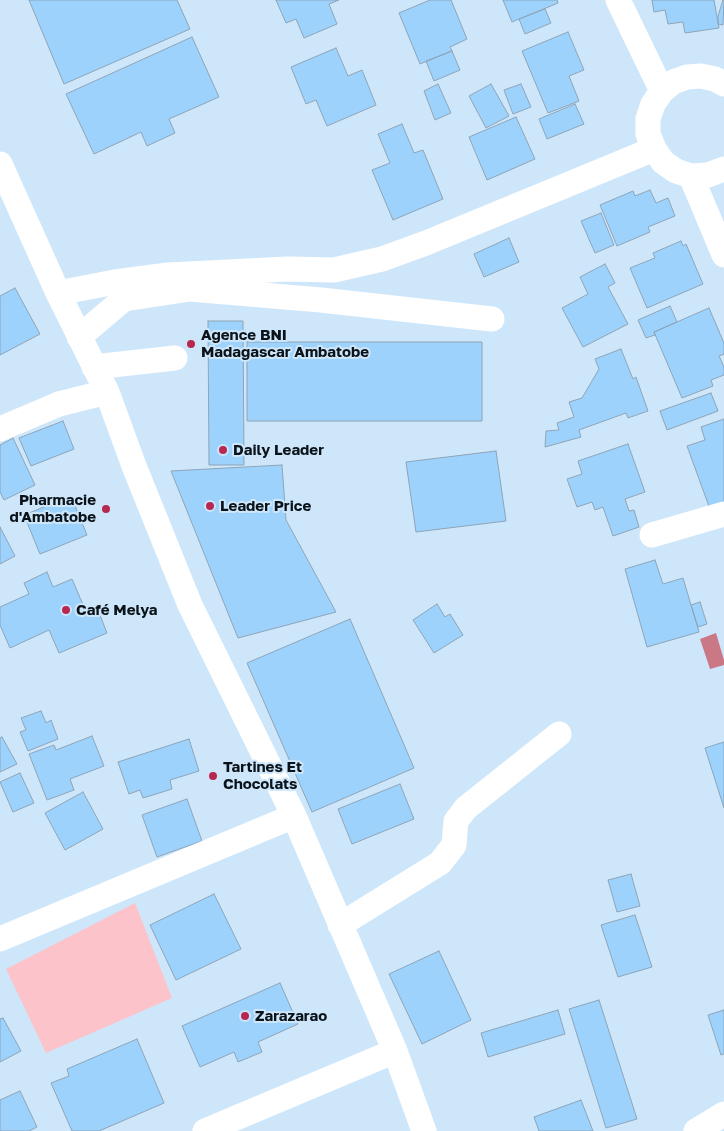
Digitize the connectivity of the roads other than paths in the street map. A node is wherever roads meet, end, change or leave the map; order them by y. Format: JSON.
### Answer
{"nodes":[{"id":1,"x":618,"y":0,"type":"edge"},
{"id":2,"x":724,"y":84,"type":"edge"},
{"id":3,"x":662,"y":91,"type":"junction"},
{"id":4,"x":654,"y":149,"type":"junction"},
{"id":5,"x":0,"y":164,"type":"edge"},
{"id":6,"x":724,"y":169,"type":"edge"},
{"id":7,"x":691,"y":176,"type":"junction"},
{"id":8,"x":724,"y":255,"type":"edge"},
{"id":9,"x":58,"y":293,"type":"junction"},
{"id":10,"x":492,"y":319,"type":"dead end"},
{"id":11,"x":79,"y":337,"type":"junction"},
{"id":12,"x":175,"y":358,"type":"dead end"},
{"id":13,"x":94,"y":367,"type":"junction"},
{"id":14,"x":106,"y":392,"type":"junction"},
{"id":15,"x":0,"y":428,"type":"edge"},
{"id":16,"x":724,"y":514,"type":"edge"},
{"id":17,"x":652,"y":535,"type":"dead end"},
{"id":18,"x":559,"y":734,"type":"dead end"},
{"id":19,"x":294,"y":816,"type":"junction"},
{"id":20,"x":340,"y":925,"type":"junction"},
{"id":21,"x":0,"y":939,"type":"edge"},
{"id":22,"x":396,"y":1051,"type":"junction"},
{"id":23,"x":724,"y":1114,"type":"edge"},
{"id":24,"x":205,"y":1131,"type":"edge"},
{"id":25,"x":424,"y":1131,"type":"edge"},
{"id":26,"x":696,"y":1131,"type":"edge"}],
"edges":[{"from":1,"to":3,"type":"street"},
{"from":2,"to":3,"type":"street"},
{"from":3,"to":4,"type":"street"},
{"from":4,"to":7,"type":"street"},
{"from":4,"to":9,"type":"street"},
{"from":5,"to":9,"type":"street"},
{"from":6,"to":7,"type":"street"},
{"from":7,"to":8,"type":"street"},
{"from":9,"to":11,"type":"street"},
{"from":10,"to":11,"type":"street"},
{"from":11,"to":13,"type":"street"},
{"from":12,"to":13,"type":"street"},
{"from":13,"to":14,"type":"street"},
{"from":14,"to":15,"type":"street"},
{"from":14,"to":19,"type":"street"},
{"from":16,"to":17,"type":"street"},
{"from":18,"to":20,"type":"street"},
{"from":19,"to":20,"type":"street"},
{"from":19,"to":21,"type":"street"},
{"from":20,"to":22,"type":"street"},
{"from":22,"to":24,"type":"street"},
{"from":22,"to":25,"type":"street"},
{"from":23,"to":26,"type":"street"}]}
